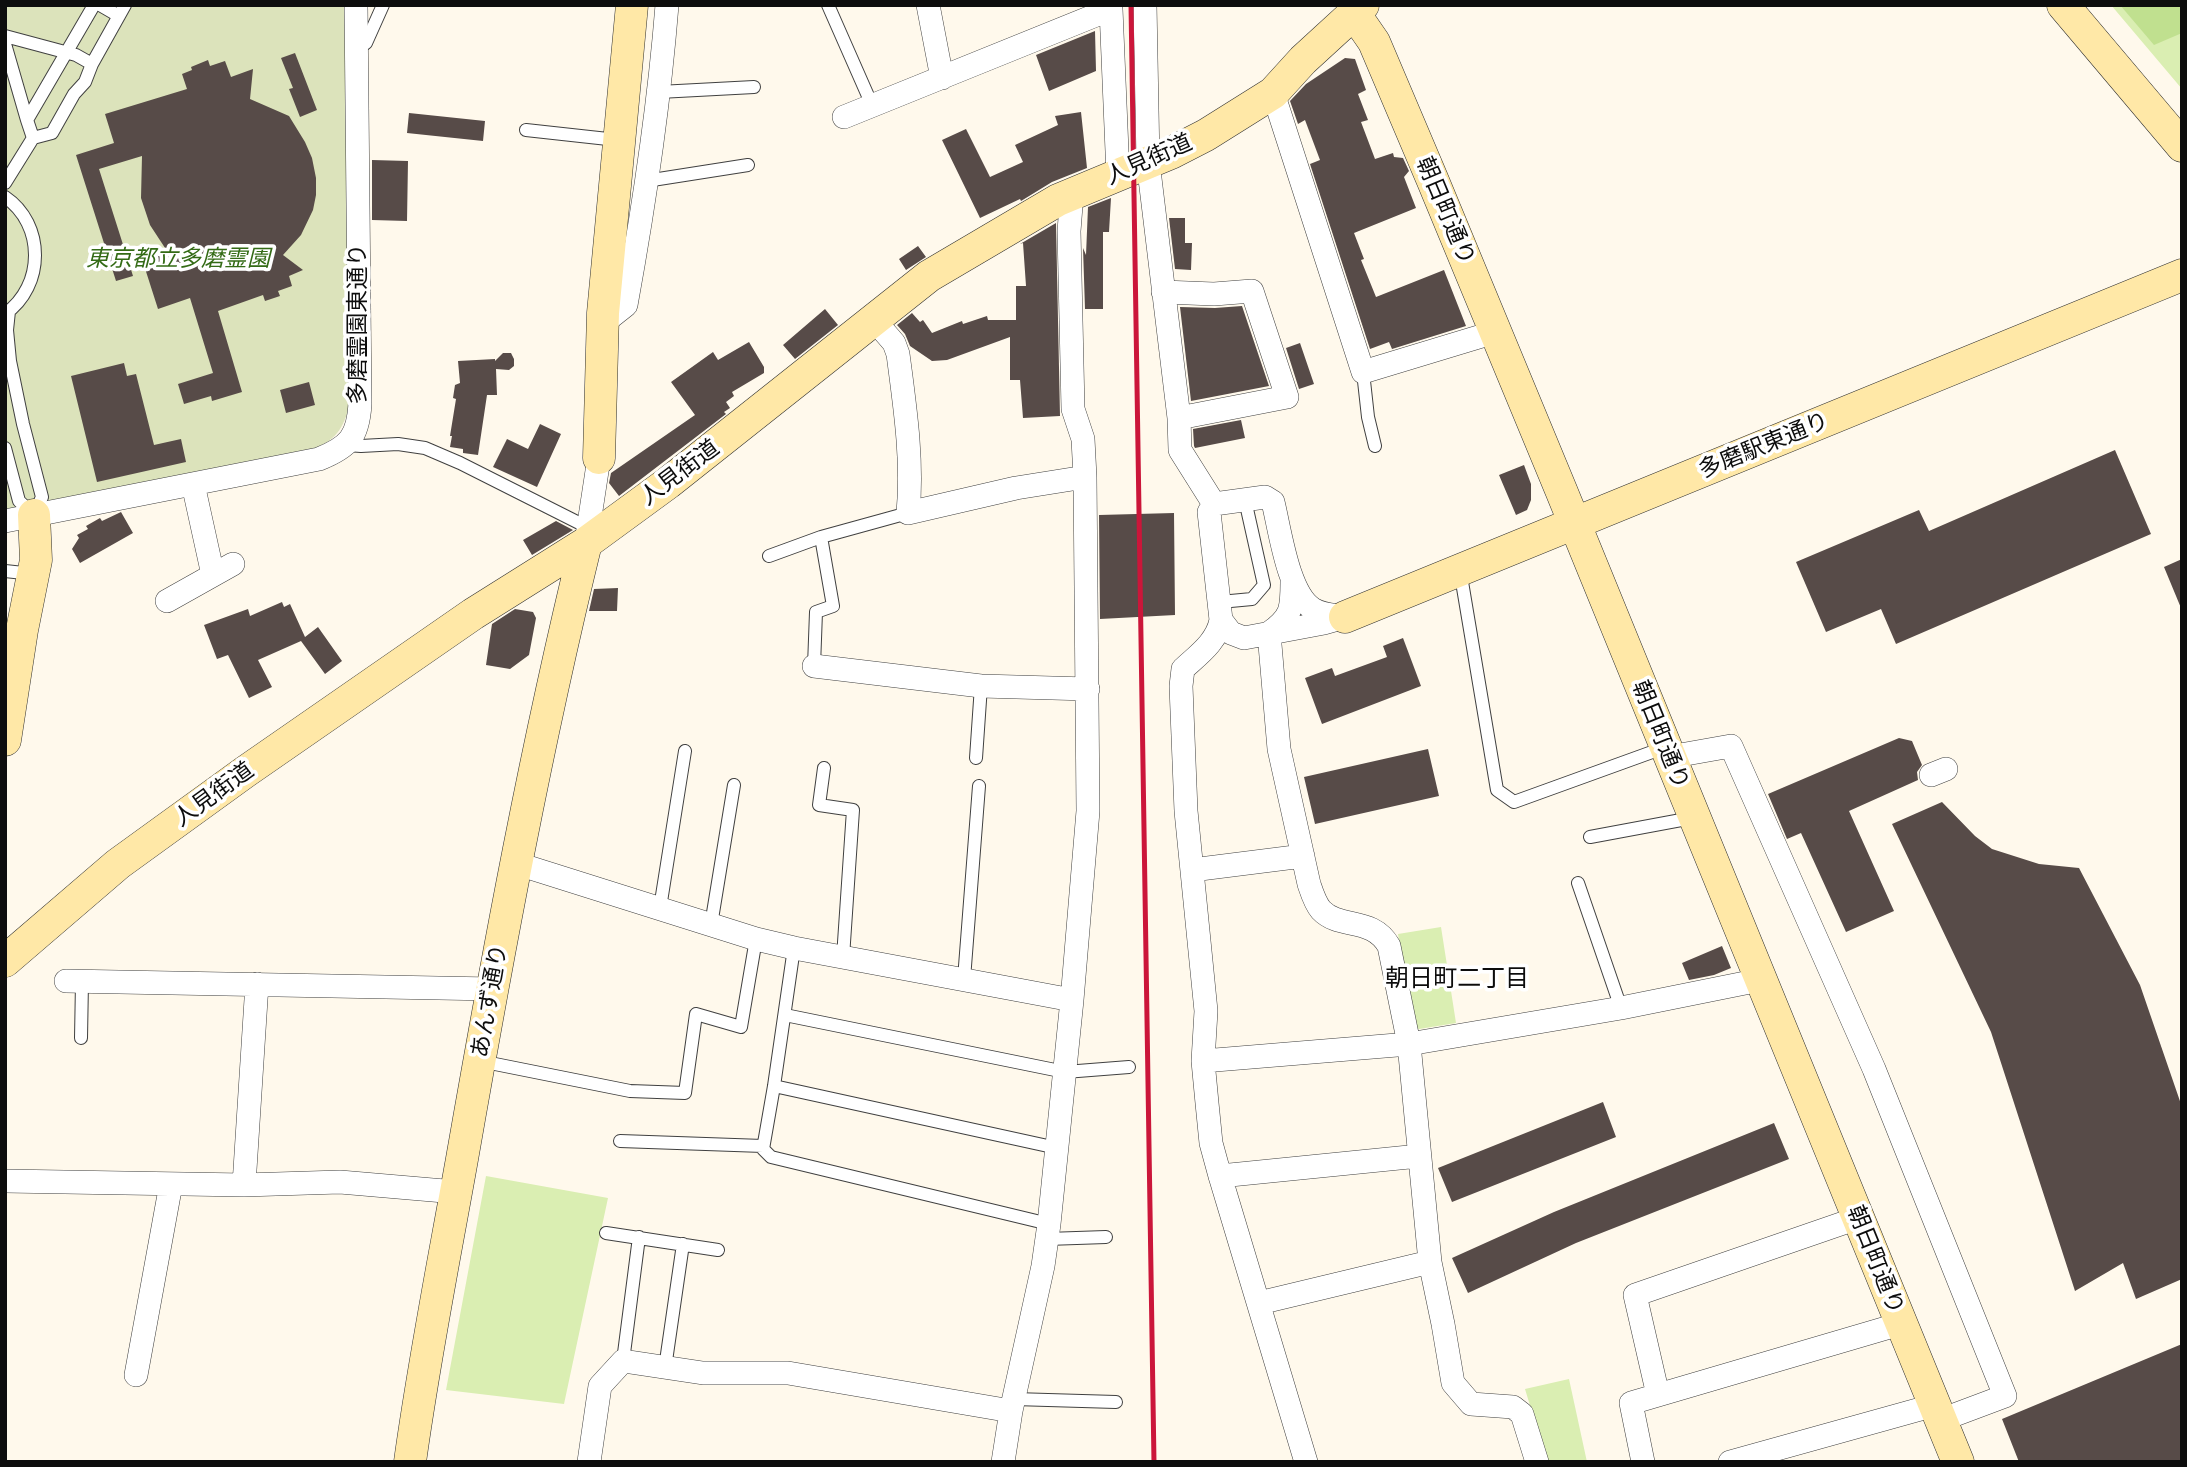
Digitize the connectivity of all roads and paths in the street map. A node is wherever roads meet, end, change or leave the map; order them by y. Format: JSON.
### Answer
{"nodes":[{"id":1,"x":94,"y":5,"type":"edge"},
{"id":2,"x":100,"y":5,"type":"edge"},
{"id":3,"x":356,"y":5,"type":"edge"},
{"id":4,"x":383,"y":5,"type":"edge"},
{"id":5,"x":632,"y":5,"type":"edge"},
{"id":6,"x":667,"y":5,"type":"edge"},
{"id":7,"x":828,"y":5,"type":"edge"},
{"id":8,"x":928,"y":5,"type":"edge"},
{"id":9,"x":1145,"y":5,"type":"edge"},
{"id":10,"x":2063,"y":5,"type":"edge"},
{"id":11,"x":1354,"y":8,"type":"edge"},
{"id":12,"x":122,"y":11,"type":"edge"},
{"id":13,"x":5,"y":36,"type":"edge"},
{"id":14,"x":5,"y":44,"type":"edge"},
{"id":15,"x":356,"y":50,"type":"junction"},
{"id":16,"x":67,"y":53,"type":"junction"},
{"id":17,"x":92,"y":64,"type":"junction"},
{"id":18,"x":942,"y":78,"type":"junction"},
{"id":19,"x":754,"y":88,"type":"dead end"},
{"id":20,"x":659,"y":92,"type":"junction"},
{"id":21,"x":1273,"y":93,"type":"junction"},
{"id":22,"x":872,"y":105,"type":"junction"},
{"id":23,"x":844,"y":117,"type":"dead end"},
{"id":24,"x":27,"y":120,"type":"junction"},
{"id":25,"x":526,"y":130,"type":"dead end"},
{"id":26,"x":33,"y":138,"type":"junction"},
{"id":27,"x":618,"y":140,"type":"junction"},
{"id":28,"x":2182,"y":146,"type":"edge"},
{"id":29,"x":1148,"y":162,"type":"junction"},
{"id":30,"x":748,"y":165,"type":"dead end"},
{"id":31,"x":1118,"y":175,"type":"junction"},
{"id":32,"x":646,"y":181,"type":"junction"},
{"id":33,"x":5,"y":183,"type":"edge"},
{"id":34,"x":1072,"y":193,"type":"junction"},
{"id":35,"x":5,"y":197,"type":"edge"},
{"id":36,"x":2182,"y":275,"type":"edge"},
{"id":37,"x":1163,"y":292,"type":"junction"},
{"id":38,"x":7,"y":312,"type":"edge"},
{"id":39,"x":875,"y":321,"type":"junction"},
{"id":40,"x":602,"y":324,"type":"junction"},
{"id":41,"x":1495,"y":332,"type":"junction"},
{"id":42,"x":1363,"y":372,"type":"junction"},
{"id":43,"x":1179,"y":418,"type":"junction"},
{"id":44,"x":347,"y":445,"type":"junction"},
{"id":45,"x":1375,"y":446,"type":"dead end"},
{"id":46,"x":5,"y":447,"type":"edge"},
{"id":47,"x":599,"y":458,"type":"joint"},
{"id":48,"x":1084,"y":477,"type":"junction"},
{"id":49,"x":193,"y":484,"type":"junction"},
{"id":50,"x":1245,"y":500,"type":"junction"},
{"id":51,"x":1214,"y":504,"type":"junction"},
{"id":52,"x":908,"y":513,"type":"junction"},
{"id":53,"x":20,"y":518,"type":"edge"},
{"id":54,"x":1574,"y":524,"type":"junction"},
{"id":55,"x":587,"y":535,"type":"junction"},
{"id":56,"x":821,"y":537,"type":"junction"},
{"id":57,"x":769,"y":556,"type":"dead end"},
{"id":58,"x":233,"y":564,"type":"dead end"},
{"id":59,"x":1460,"y":570,"type":"junction"},
{"id":60,"x":20,"y":573,"type":"edge"},
{"id":61,"x":213,"y":575,"type":"junction"},
{"id":62,"x":531,"y":577,"type":"junction"},
{"id":63,"x":1292,"y":582,"type":"junction"},
{"id":64,"x":167,"y":601,"type":"dead end"},
{"id":65,"x":1221,"y":611,"type":"junction"},
{"id":66,"x":1345,"y":617,"type":"junction"},
{"id":67,"x":566,"y":625,"type":"junction"},
{"id":68,"x":1269,"y":633,"type":"junction"},
{"id":69,"x":1244,"y":638,"type":"junction"},
{"id":70,"x":1199,"y":654,"type":"junction"},
{"id":71,"x":814,"y":666,"type":"joint"},
{"id":72,"x":981,"y":686,"type":"junction"},
{"id":73,"x":1088,"y":689,"type":"junction"},
{"id":74,"x":5,"y":740,"type":"edge"},
{"id":75,"x":685,"y":751,"type":"dead end"},
{"id":76,"x":1668,"y":752,"type":"junction"},
{"id":77,"x":976,"y":758,"type":"dead end"},
{"id":78,"x":824,"y":768,"type":"dead end"},
{"id":79,"x":734,"y":785,"type":"dead end"},
{"id":80,"x":979,"y":786,"type":"dead end"},
{"id":81,"x":1694,"y":818,"type":"junction"},
{"id":82,"x":1590,"y":837,"type":"dead end"},
{"id":83,"x":1303,"y":856,"type":"junction"},
{"id":84,"x":515,"y":863,"type":"junction"},
{"id":85,"x":1192,"y":870,"type":"junction"},
{"id":86,"x":1578,"y":883,"type":"dead end"},
{"id":87,"x":660,"y":908,"type":"junction"},
{"id":88,"x":711,"y":925,"type":"junction"},
{"id":89,"x":756,"y":939,"type":"junction"},
{"id":90,"x":794,"y":948,"type":"junction"},
{"id":91,"x":843,"y":957,"type":"junction"},
{"id":92,"x":5,"y":961,"type":"edge"},
{"id":93,"x":964,"y":979,"type":"junction"},
{"id":94,"x":1760,"y":980,"type":"junction"},
{"id":95,"x":74,"y":982,"type":"joint"},
{"id":96,"x":257,"y":984,"type":"junction"},
{"id":97,"x":492,"y":989,"type":"junction"},
{"id":98,"x":1072,"y":1000,"type":"junction"},
{"id":99,"x":1620,"y":1008,"type":"junction"},
{"id":100,"x":785,"y":1015,"type":"junction"},
{"id":101,"x":81,"y":1038,"type":"dead end"},
{"id":102,"x":1409,"y":1044,"type":"junction"},
{"id":103,"x":479,"y":1061,"type":"junction"},
{"id":104,"x":1203,"y":1061,"type":"junction"},
{"id":105,"x":1129,"y":1067,"type":"dead end"},
{"id":106,"x":1065,"y":1072,"type":"junction"},
{"id":107,"x":774,"y":1086,"type":"junction"},
{"id":108,"x":620,"y":1141,"type":"dead end"},
{"id":109,"x":763,"y":1146,"type":"junction"},
{"id":110,"x":1057,"y":1148,"type":"junction"},
{"id":111,"x":1419,"y":1156,"type":"junction"},
{"id":112,"x":1220,"y":1176,"type":"junction"},
{"id":113,"x":5,"y":1181,"type":"edge"},
{"id":114,"x":171,"y":1184,"type":"junction"},
{"id":115,"x":244,"y":1185,"type":"junction"},
{"id":116,"x":456,"y":1192,"type":"junction"},
{"id":117,"x":1857,"y":1218,"type":"junction"},
{"id":118,"x":1048,"y":1231,"type":"junction"},
{"id":119,"x":606,"y":1233,"type":"dead end"},
{"id":120,"x":639,"y":1237,"type":"junction"},
{"id":121,"x":1106,"y":1237,"type":"dead end"},
{"id":122,"x":683,"y":1244,"type":"junction"},
{"id":123,"x":718,"y":1250,"type":"dead end"},
{"id":124,"x":1430,"y":1262,"type":"junction"},
{"id":125,"x":1259,"y":1303,"type":"junction"},
{"id":126,"x":1900,"y":1324,"type":"junction"},
{"id":127,"x":623,"y":1361,"type":"junction"},
{"id":128,"x":665,"y":1368,"type":"junction"},
{"id":129,"x":136,"y":1375,"type":"dead end"},
{"id":130,"x":1658,"y":1395,"type":"junction"},
{"id":131,"x":1116,"y":1402,"type":"dead end"},
{"id":132,"x":1012,"y":1405,"type":"junction"},
{"id":133,"x":1938,"y":1412,"type":"junction"},
{"id":134,"x":410,"y":1462,"type":"edge"},
{"id":135,"x":589,"y":1462,"type":"edge"},
{"id":136,"x":1003,"y":1462,"type":"edge"},
{"id":137,"x":1306,"y":1462,"type":"edge"},
{"id":138,"x":1537,"y":1462,"type":"edge"},
{"id":139,"x":1643,"y":1462,"type":"edge"},
{"id":140,"x":1730,"y":1462,"type":"edge"},
{"id":141,"x":1958,"y":1462,"type":"edge"}],
"edges":[{"from":1,"to":16,"type":"lane"},
{"from":2,"to":12,"type":"lane"},
{"from":3,"to":15,"type":"street","name":"多磨霊園東通り"},
{"from":4,"to":15,"type":"lane"},
{"from":5,"to":27,"type":"street"},
{"from":6,"to":20,"type":"street"},
{"from":7,"to":22,"type":"lane"},
{"from":8,"to":18,"type":"street"},
{"from":9,"to":29,"type":"street"},
{"from":10,"to":28,"type":"street"},
{"from":11,"to":21,"type":"street","name":"人見街道"},
{"from":11,"to":41,"type":"street","name":"朝日町通り"},
{"from":12,"to":17,"type":"lane"},
{"from":13,"to":16,"type":"lane"},
{"from":14,"to":24,"type":"lane"},
{"from":15,"to":44,"type":"street","name":"多磨霊園東通り"},
{"from":16,"to":17,"type":"lane"},
{"from":16,"to":24,"type":"lane"},
{"from":17,"to":26,"type":"lane"},
{"from":18,"to":22,"type":"street"},
{"from":18,"to":31,"type":"street"},
{"from":19,"to":20,"type":"lane"},
{"from":20,"to":32,"type":"street"},
{"from":21,"to":29,"type":"street","name":"人見街道"},
{"from":21,"to":42,"type":"street"},
{"from":22,"to":23,"type":"street"},
{"from":24,"to":26,"type":"lane"},
{"from":25,"to":27,"type":"lane"},
{"from":26,"to":33,"type":"lane"},
{"from":27,"to":40,"type":"street"},
{"from":29,"to":31,"type":"street","name":"人見街道"},
{"from":29,"to":37,"type":"street"},
{"from":30,"to":32,"type":"lane"},
{"from":31,"to":34,"type":"street","name":"人見街道"},
{"from":32,"to":40,"type":"street"},
{"from":34,"to":39,"type":"street","name":"人見街道"},
{"from":34,"to":48,"type":"street"},
{"from":35,"to":38,"type":"lane"},
{"from":36,"to":54,"type":"street","name":"多磨駅東通り"},
{"from":37,"to":43,"type":"street"},
{"from":37,"to":43,"type":"street"},
{"from":38,"to":53,"type":"lane"},
{"from":39,"to":52,"type":"street"},
{"from":39,"to":55,"type":"street","name":"人見街道"},
{"from":40,"to":47,"type":"street"},
{"from":41,"to":42,"type":"street"},
{"from":41,"to":54,"type":"street","name":"朝日町通り"},
{"from":42,"to":45,"type":"lane"},
{"from":43,"to":51,"type":"street"},
{"from":44,"to":49,"type":"street"},
{"from":44,"to":55,"type":"lane"},
{"from":46,"to":53,"type":"lane"},
{"from":47,"to":55,"type":"street"},
{"from":48,"to":52,"type":"street"},
{"from":48,"to":73,"type":"street"},
{"from":49,"to":53,"type":"street"},
{"from":49,"to":61,"type":"street"},
{"from":50,"to":51,"type":"street"},
{"from":50,"to":63,"type":"street"},
{"from":50,"to":65,"type":"lane"},
{"from":51,"to":65,"type":"street"},
{"from":52,"to":56,"type":"lane"},
{"from":53,"to":60,"type":"street"},
{"from":54,"to":59,"type":"street","name":"多磨駅東通り"},
{"from":54,"to":76,"type":"street","name":"朝日町通り"},
{"from":55,"to":62,"type":"street","name":"人見街道"},
{"from":55,"to":67,"type":"street","name":"あんず通り"},
{"from":56,"to":57,"type":"lane"},
{"from":56,"to":71,"type":"lane"},
{"from":58,"to":61,"type":"street"},
{"from":59,"to":66,"type":"street","name":"多磨駅東通り"},
{"from":59,"to":76,"type":"lane"},
{"from":60,"to":74,"type":"street"},
{"from":61,"to":64,"type":"street"},
{"from":62,"to":67,"type":"street"},
{"from":62,"to":92,"type":"street","name":"人見街道"},
{"from":63,"to":66,"type":"street"},
{"from":63,"to":68,"type":"street"},
{"from":65,"to":69,"type":"street"},
{"from":65,"to":70,"type":"street"},
{"from":66,"to":68,"type":"street"},
{"from":67,"to":84,"type":"street","name":"あんず通り"},
{"from":68,"to":69,"type":"street"},
{"from":68,"to":83,"type":"street"},
{"from":69,"to":70,"type":"street"},
{"from":70,"to":85,"type":"street"},
{"from":71,"to":72,"type":"street"},
{"from":72,"to":73,"type":"street"},
{"from":72,"to":77,"type":"lane"},
{"from":73,"to":98,"type":"street"},
{"from":75,"to":87,"type":"lane"},
{"from":76,"to":81,"type":"street","name":"朝日町通り"},
{"from":76,"to":133,"type":"street"},
{"from":78,"to":91,"type":"lane"},
{"from":79,"to":88,"type":"lane"},
{"from":80,"to":93,"type":"lane"},
{"from":81,"to":82,"type":"lane"},
{"from":81,"to":94,"type":"street","name":"朝日町通り"},
{"from":83,"to":85,"type":"street"},
{"from":83,"to":102,"type":"street"},
{"from":84,"to":87,"type":"street"},
{"from":84,"to":97,"type":"street","name":"あんず通り"},
{"from":85,"to":104,"type":"street"},
{"from":86,"to":99,"type":"lane"},
{"from":87,"to":88,"type":"street"},
{"from":88,"to":89,"type":"street"},
{"from":89,"to":90,"type":"street"},
{"from":89,"to":103,"type":"lane"},
{"from":90,"to":91,"type":"street"},
{"from":90,"to":100,"type":"lane"},
{"from":91,"to":93,"type":"street"},
{"from":93,"to":98,"type":"street"},
{"from":94,"to":99,"type":"street"},
{"from":94,"to":117,"type":"street","name":"朝日町通り"},
{"from":95,"to":96,"type":"street"},
{"from":95,"to":101,"type":"lane"},
{"from":96,"to":97,"type":"street"},
{"from":96,"to":115,"type":"street"},
{"from":97,"to":103,"type":"street","name":"あんず通り"},
{"from":98,"to":106,"type":"street"},
{"from":99,"to":102,"type":"street"},
{"from":100,"to":106,"type":"lane"},
{"from":100,"to":107,"type":"lane"},
{"from":102,"to":104,"type":"street"},
{"from":102,"to":111,"type":"street"},
{"from":103,"to":116,"type":"street","name":"あんず通り"},
{"from":104,"to":112,"type":"street"},
{"from":105,"to":106,"type":"lane"},
{"from":106,"to":110,"type":"street"},
{"from":107,"to":109,"type":"lane"},
{"from":107,"to":110,"type":"lane"},
{"from":108,"to":109,"type":"lane"},
{"from":109,"to":118,"type":"lane"},
{"from":110,"to":118,"type":"street"},
{"from":111,"to":112,"type":"street"},
{"from":111,"to":124,"type":"street"},
{"from":112,"to":125,"type":"street"},
{"from":113,"to":114,"type":"street"},
{"from":114,"to":115,"type":"street"},
{"from":114,"to":129,"type":"street"},
{"from":115,"to":116,"type":"street"},
{"from":116,"to":134,"type":"street","name":"あんず通り"},
{"from":117,"to":126,"type":"street","name":"朝日町通り"},
{"from":117,"to":130,"type":"street"},
{"from":118,"to":121,"type":"lane"},
{"from":118,"to":132,"type":"street"},
{"from":119,"to":120,"type":"lane"},
{"from":120,"to":122,"type":"lane"},
{"from":120,"to":127,"type":"lane"},
{"from":122,"to":123,"type":"lane"},
{"from":122,"to":128,"type":"lane"},
{"from":124,"to":125,"type":"street"},
{"from":124,"to":138,"type":"street"},
{"from":125,"to":137,"type":"street"},
{"from":126,"to":130,"type":"street"},
{"from":126,"to":133,"type":"street","name":"朝日町通り"},
{"from":127,"to":128,"type":"street"},
{"from":127,"to":135,"type":"street"},
{"from":128,"to":132,"type":"street"},
{"from":130,"to":139,"type":"street"},
{"from":131,"to":132,"type":"lane"},
{"from":132,"to":136,"type":"street"},
{"from":133,"to":140,"type":"street"},
{"from":133,"to":141,"type":"street","name":"朝日町通り"}]}
